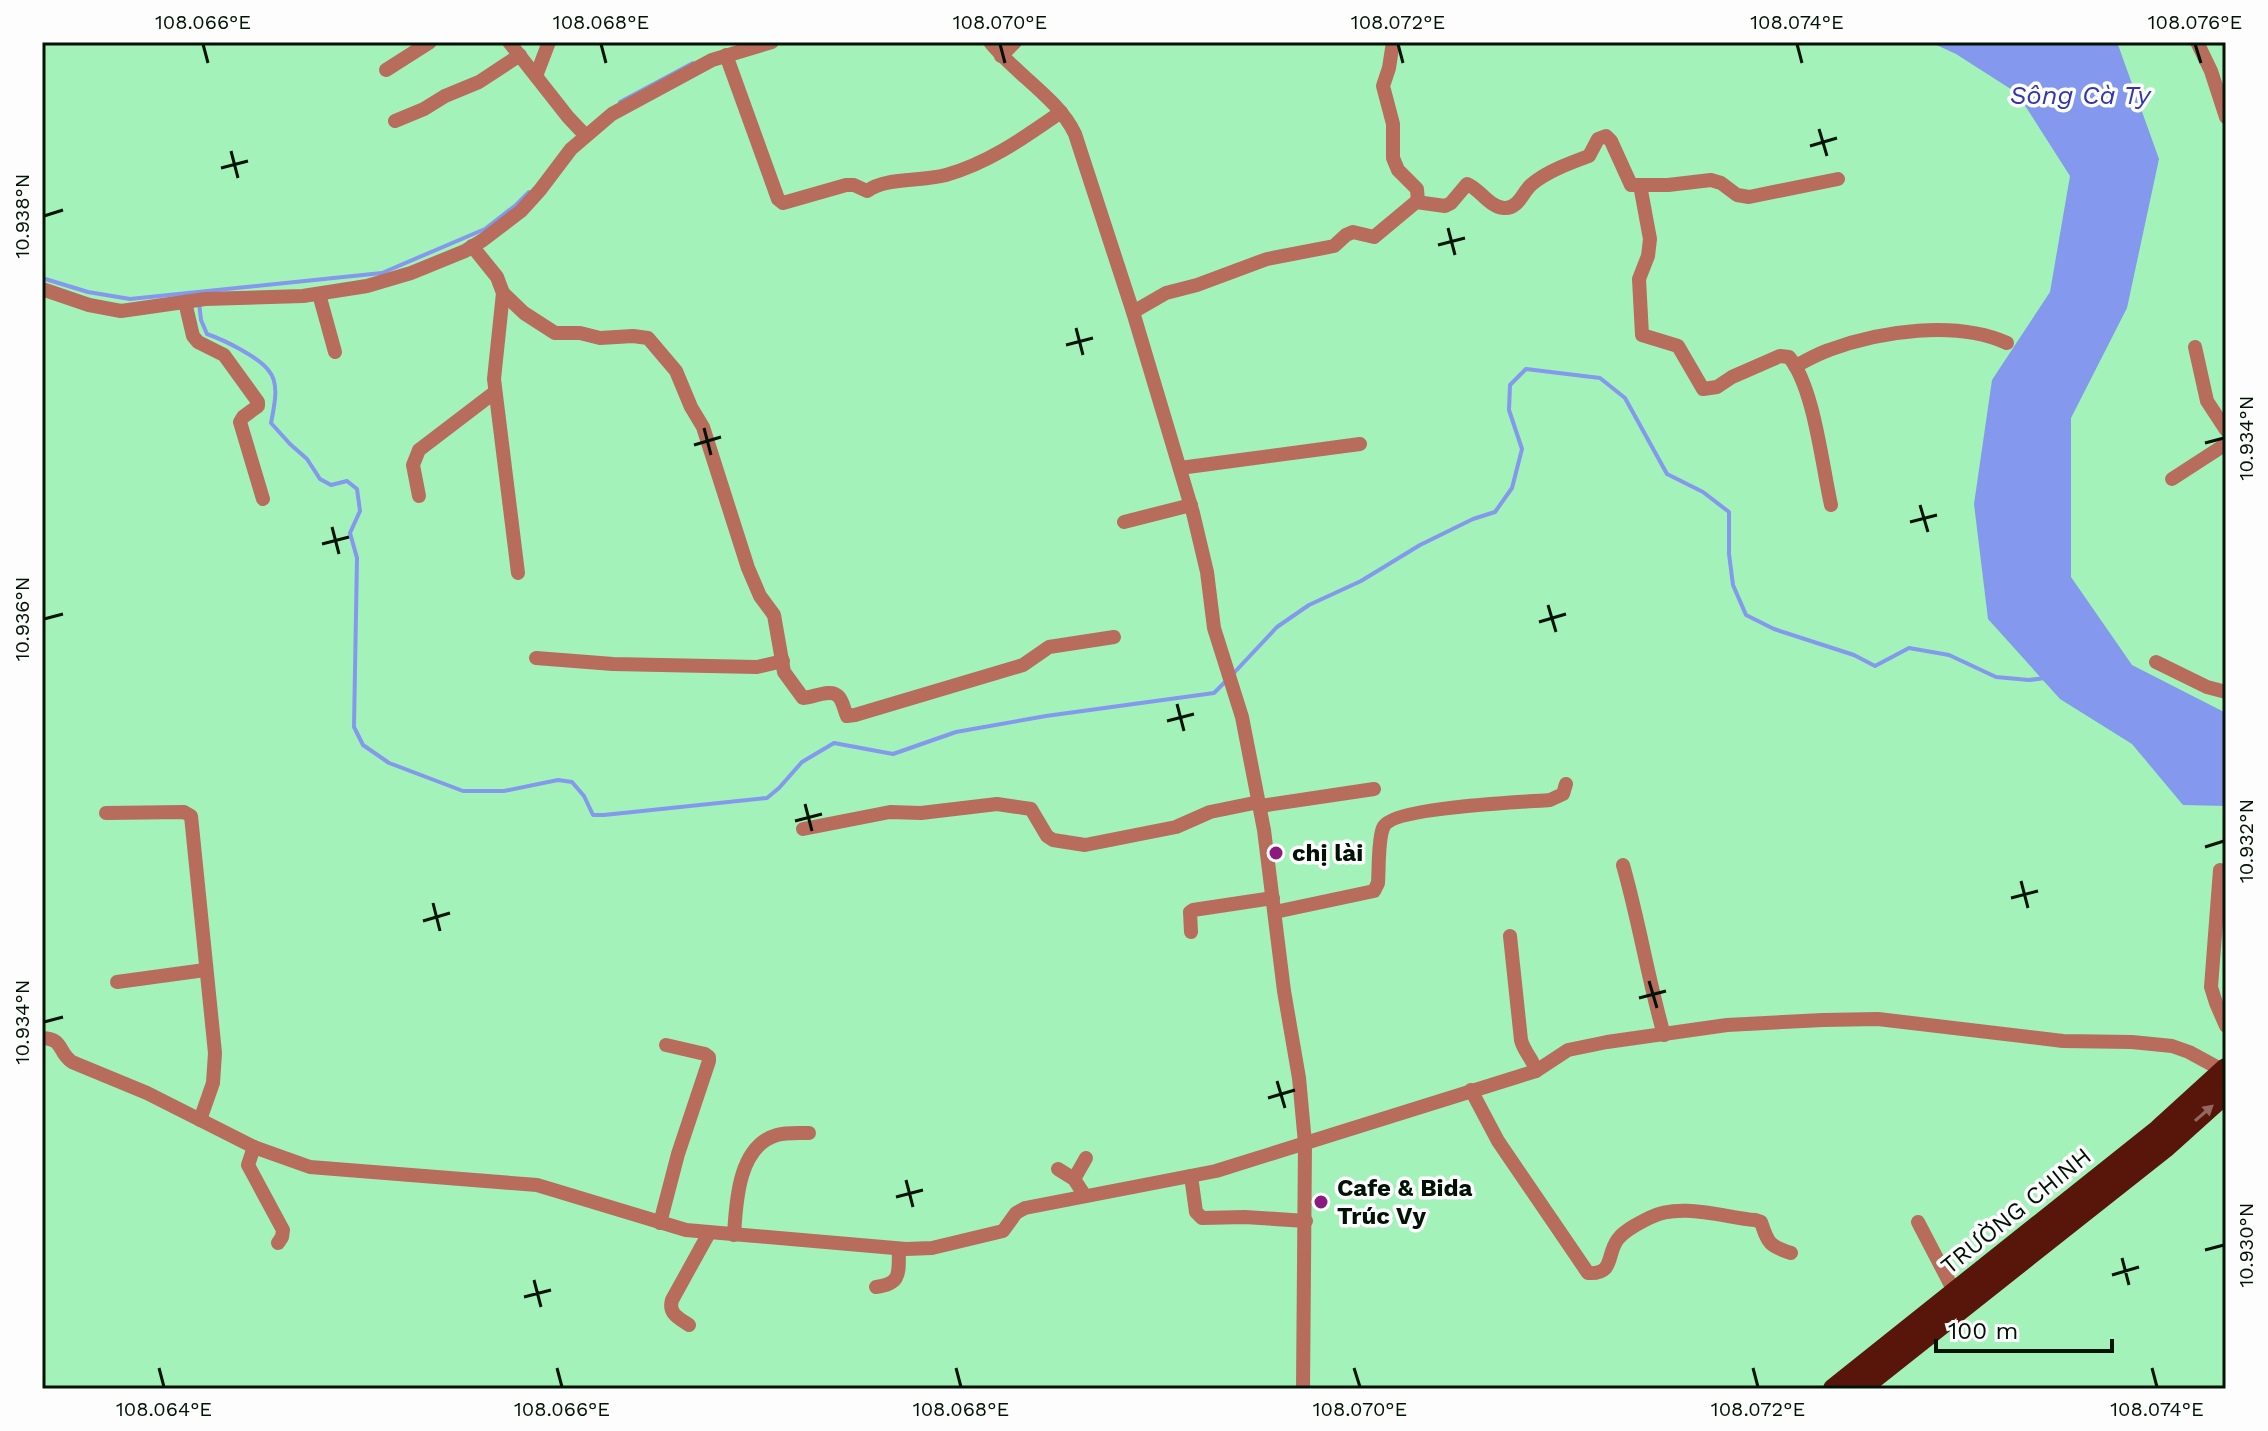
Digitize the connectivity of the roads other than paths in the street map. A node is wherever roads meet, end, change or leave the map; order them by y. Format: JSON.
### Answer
{"nodes":[{"id":1,"x":430,"y":42,"type":"edge"},
{"id":2,"x":509,"y":42,"type":"edge"},
{"id":3,"x":549,"y":42,"type":"edge"},
{"id":4,"x":772,"y":42,"type":"edge"},
{"id":5,"x":990,"y":42,"type":"edge"},
{"id":6,"x":1015,"y":42,"type":"edge"},
{"id":7,"x":1393,"y":42,"type":"edge"},
{"id":8,"x":2197,"y":42,"type":"edge"},
{"id":9,"x":520,"y":55,"type":"junction"},
{"id":10,"x":726,"y":55,"type":"junction"},
{"id":11,"x":1001,"y":56,"type":"junction"},
{"id":12,"x":2226,"y":67,"type":"edge"},
{"id":13,"x":386,"y":70,"type":"dead end"},
{"id":14,"x":2211,"y":71,"type":"junction"},
{"id":15,"x":536,"y":76,"type":"junction"},
{"id":16,"x":1061,"y":112,"type":"junction"},
{"id":17,"x":2226,"y":117,"type":"edge"},
{"id":18,"x":395,"y":121,"type":"dead end"},
{"id":19,"x":580,"y":129,"type":"junction"},
{"id":20,"x":1838,"y":179,"type":"dead end"},
{"id":21,"x":1640,"y":185,"type":"junction"},
{"id":22,"x":1418,"y":202,"type":"junction"},
{"id":23,"x":472,"y":246,"type":"junction"},
{"id":24,"x":42,"y":289,"type":"edge"},
{"id":25,"x":503,"y":293,"type":"junction"},
{"id":26,"x":319,"y":294,"type":"junction"},
{"id":27,"x":185,"y":302,"type":"junction"},
{"id":28,"x":1133,"y":312,"type":"junction"},
{"id":29,"x":2007,"y":343,"type":"dead end"},
{"id":30,"x":2195,"y":347,"type":"dead end"},
{"id":31,"x":335,"y":352,"type":"dead end"},
{"id":32,"x":1795,"y":366,"type":"junction"},
{"id":33,"x":495,"y":392,"type":"junction"},
{"id":34,"x":2226,"y":430,"type":"edge"},
{"id":35,"x":1360,"y":444,"type":"dead end"},
{"id":36,"x":2226,"y":444,"type":"edge"},
{"id":37,"x":1180,"y":468,"type":"junction"},
{"id":38,"x":2172,"y":479,"type":"dead end"},
{"id":39,"x":419,"y":496,"type":"dead end"},
{"id":40,"x":263,"y":499,"type":"dead end"},
{"id":41,"x":1191,"y":505,"type":"junction"},
{"id":42,"x":1831,"y":505,"type":"dead end"},
{"id":43,"x":1124,"y":522,"type":"dead end"},
{"id":44,"x":518,"y":573,"type":"dead end"},
{"id":45,"x":1114,"y":637,"type":"dead end"},
{"id":46,"x":536,"y":658,"type":"dead end"},
{"id":47,"x":783,"y":661,"type":"junction"},
{"id":48,"x":2156,"y":662,"type":"dead end"},
{"id":49,"x":2226,"y":692,"type":"edge"},
{"id":50,"x":1566,"y":784,"type":"dead end"},
{"id":51,"x":1374,"y":789,"type":"dead end"},
{"id":52,"x":1260,"y":804,"type":"junction"},
{"id":53,"x":106,"y":813,"type":"dead end"},
{"id":54,"x":803,"y":829,"type":"dead end"},
{"id":55,"x":1623,"y":865,"type":"dead end"},
{"id":56,"x":2220,"y":870,"type":"dead end"},
{"id":57,"x":1274,"y":905,"type":"junction"},
{"id":58,"x":1191,"y":932,"type":"dead end"},
{"id":59,"x":1510,"y":936,"type":"dead end"},
{"id":60,"x":205,"y":970,"type":"junction"},
{"id":61,"x":117,"y":982,"type":"dead end"},
{"id":62,"x":2226,"y":1026,"type":"edge"},
{"id":63,"x":1664,"y":1035,"type":"junction"},
{"id":64,"x":42,"y":1038,"type":"edge"},
{"id":65,"x":666,"y":1045,"type":"dead end"},
{"id":66,"x":1536,"y":1071,"type":"junction"},
{"id":67,"x":2225,"y":1078,"type":"edge"},
{"id":68,"x":1471,"y":1090,"type":"junction"},
{"id":69,"x":200,"y":1120,"type":"junction"},
{"id":70,"x":809,"y":1133,"type":"dead end"},
{"id":71,"x":1305,"y":1143,"type":"junction"},
{"id":72,"x":254,"y":1147,"type":"junction"},
{"id":73,"x":1086,"y":1158,"type":"dead end"},
{"id":74,"x":1058,"y":1169,"type":"dead end"},
{"id":75,"x":1191,"y":1176,"type":"junction"},
{"id":76,"x":1074,"y":1179,"type":"junction"},
{"id":77,"x":1085,"y":1196,"type":"junction"},
{"id":78,"x":1306,"y":1221,"type":"junction"},
{"id":79,"x":1918,"y":1222,"type":"dead end"},
{"id":80,"x":660,"y":1223,"type":"junction"},
{"id":81,"x":709,"y":1233,"type":"junction"},
{"id":82,"x":734,"y":1235,"type":"junction"},
{"id":83,"x":278,"y":1243,"type":"dead end"},
{"id":84,"x":899,"y":1249,"type":"junction"},
{"id":85,"x":1791,"y":1253,"type":"dead end"},
{"id":86,"x":876,"y":1287,"type":"dead end"},
{"id":87,"x":1955,"y":1293,"type":"junction"},
{"id":88,"x":689,"y":1325,"type":"dead end"},
{"id":89,"x":1303,"y":1389,"type":"edge"},
{"id":90,"x":1834,"y":1389,"type":"edge"},
{"id":91,"x":1859,"y":1389,"type":"edge"}],
"edges":[{"from":1,"to":13,"type":"street"},
{"from":2,"to":9,"type":"street"},
{"from":3,"to":15,"type":"street"},
{"from":4,"to":10,"type":"street"},
{"from":5,"to":11,"type":"street"},
{"from":6,"to":11,"type":"street"},
{"from":7,"to":22,"type":"street"},
{"from":8,"to":14,"type":"street"},
{"from":9,"to":15,"type":"street"},
{"from":9,"to":18,"type":"street"},
{"from":10,"to":16,"type":"street"},
{"from":10,"to":19,"type":"street"},
{"from":11,"to":16,"type":"street"},
{"from":12,"to":14,"type":"street"},
{"from":14,"to":17,"type":"street"},
{"from":15,"to":19,"type":"street"},
{"from":16,"to":28,"type":"street"},
{"from":19,"to":23,"type":"street"},
{"from":20,"to":21,"type":"street"},
{"from":21,"to":22,"type":"street"},
{"from":21,"to":32,"type":"street"},
{"from":22,"to":28,"type":"street"},
{"from":23,"to":25,"type":"street"},
{"from":23,"to":26,"type":"street"},
{"from":24,"to":27,"type":"street"},
{"from":25,"to":33,"type":"street"},
{"from":25,"to":47,"type":"street"},
{"from":26,"to":27,"type":"street"},
{"from":26,"to":31,"type":"street"},
{"from":27,"to":40,"type":"street"},
{"from":28,"to":37,"type":"street"},
{"from":29,"to":32,"type":"street"},
{"from":30,"to":34,"type":"street"},
{"from":32,"to":42,"type":"street"},
{"from":33,"to":39,"type":"street"},
{"from":33,"to":44,"type":"street"},
{"from":35,"to":37,"type":"street"},
{"from":36,"to":38,"type":"street"},
{"from":37,"to":41,"type":"street"},
{"from":41,"to":43,"type":"street"},
{"from":41,"to":52,"type":"street"},
{"from":45,"to":47,"type":"street"},
{"from":46,"to":47,"type":"street"},
{"from":48,"to":49,"type":"street"},
{"from":50,"to":57,"type":"street"},
{"from":51,"to":52,"type":"street"},
{"from":52,"to":54,"type":"street"},
{"from":52,"to":57,"type":"street"},
{"from":53,"to":60,"type":"street"},
{"from":55,"to":63,"type":"street"},
{"from":56,"to":62,"type":"street"},
{"from":57,"to":58,"type":"street"},
{"from":57,"to":71,"type":"street"},
{"from":59,"to":66,"type":"street"},
{"from":60,"to":61,"type":"street"},
{"from":60,"to":69,"type":"street"},
{"from":63,"to":66,"type":"street"},
{"from":63,"to":67,"type":"street"},
{"from":64,"to":69,"type":"street"},
{"from":65,"to":80,"type":"street"},
{"from":66,"to":68,"type":"street"},
{"from":67,"to":87,"type":"highway","name":"TRƯỜNG CHINH"},
{"from":91,"to":67,"type":"highway","name":"TRƯỜNG CHINH","one_way":true},
{"from":68,"to":71,"type":"street"},
{"from":68,"to":85,"type":"street"},
{"from":69,"to":72,"type":"street"},
{"from":70,"to":82,"type":"street"},
{"from":71,"to":75,"type":"street"},
{"from":71,"to":78,"type":"street"},
{"from":72,"to":80,"type":"street"},
{"from":72,"to":83,"type":"street"},
{"from":73,"to":76,"type":"street"},
{"from":74,"to":76,"type":"street"},
{"from":75,"to":77,"type":"street"},
{"from":75,"to":78,"type":"street"},
{"from":76,"to":77,"type":"street"},
{"from":77,"to":84,"type":"street"},
{"from":78,"to":89,"type":"street"},
{"from":79,"to":87,"type":"street"},
{"from":80,"to":81,"type":"street"},
{"from":81,"to":82,"type":"street"},
{"from":81,"to":88,"type":"street"},
{"from":82,"to":84,"type":"street"},
{"from":84,"to":86,"type":"street"},
{"from":87,"to":90,"type":"highway","name":"TRƯỜNG CHINH"}]}
